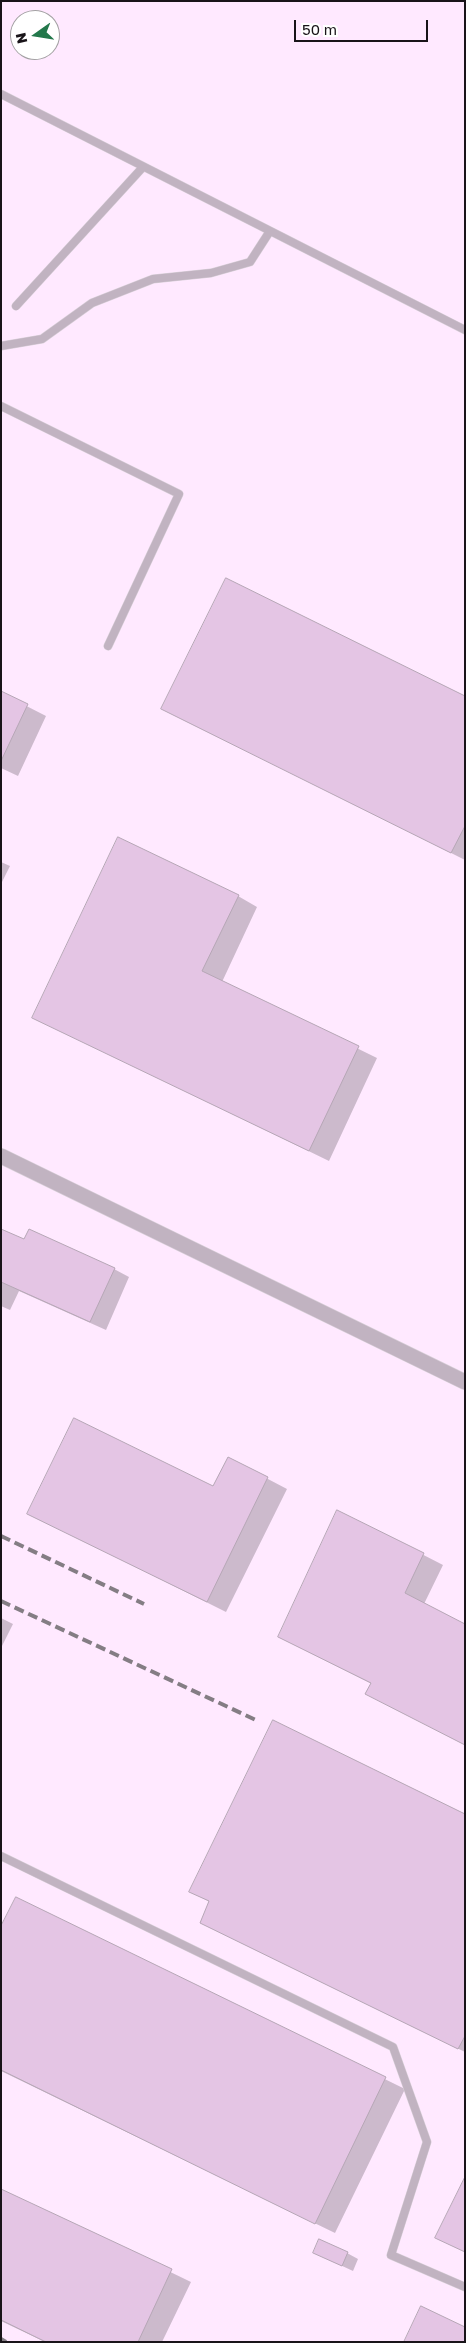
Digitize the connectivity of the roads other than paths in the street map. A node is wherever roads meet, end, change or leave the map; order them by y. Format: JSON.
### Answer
{"nodes":[{"id":1,"x":1,"y":94,"type":"edge"},
{"id":2,"x":143,"y":167,"type":"junction"},
{"id":3,"x":270,"y":231,"type":"junction"},
{"id":4,"x":16,"y":306,"type":"dead end"},
{"id":5,"x":465,"y":330,"type":"edge"},
{"id":6,"x":1,"y":346,"type":"edge"},
{"id":7,"x":1,"y":406,"type":"edge"},
{"id":8,"x":108,"y":646,"type":"dead end"},
{"id":9,"x":1,"y":1156,"type":"edge"},
{"id":10,"x":465,"y":1382,"type":"edge"},
{"id":11,"x":1,"y":1856,"type":"edge"},
{"id":12,"x":465,"y":2287,"type":"edge"}],
"edges":[{"from":1,"to":2,"type":"lane"},
{"from":2,"to":3,"type":"lane"},
{"from":2,"to":4,"type":"lane"},
{"from":3,"to":5,"type":"lane"},
{"from":3,"to":6,"type":"lane"},
{"from":7,"to":8,"type":"lane"},
{"from":9,"to":10,"type":"street"},
{"from":11,"to":12,"type":"lane"}]}
